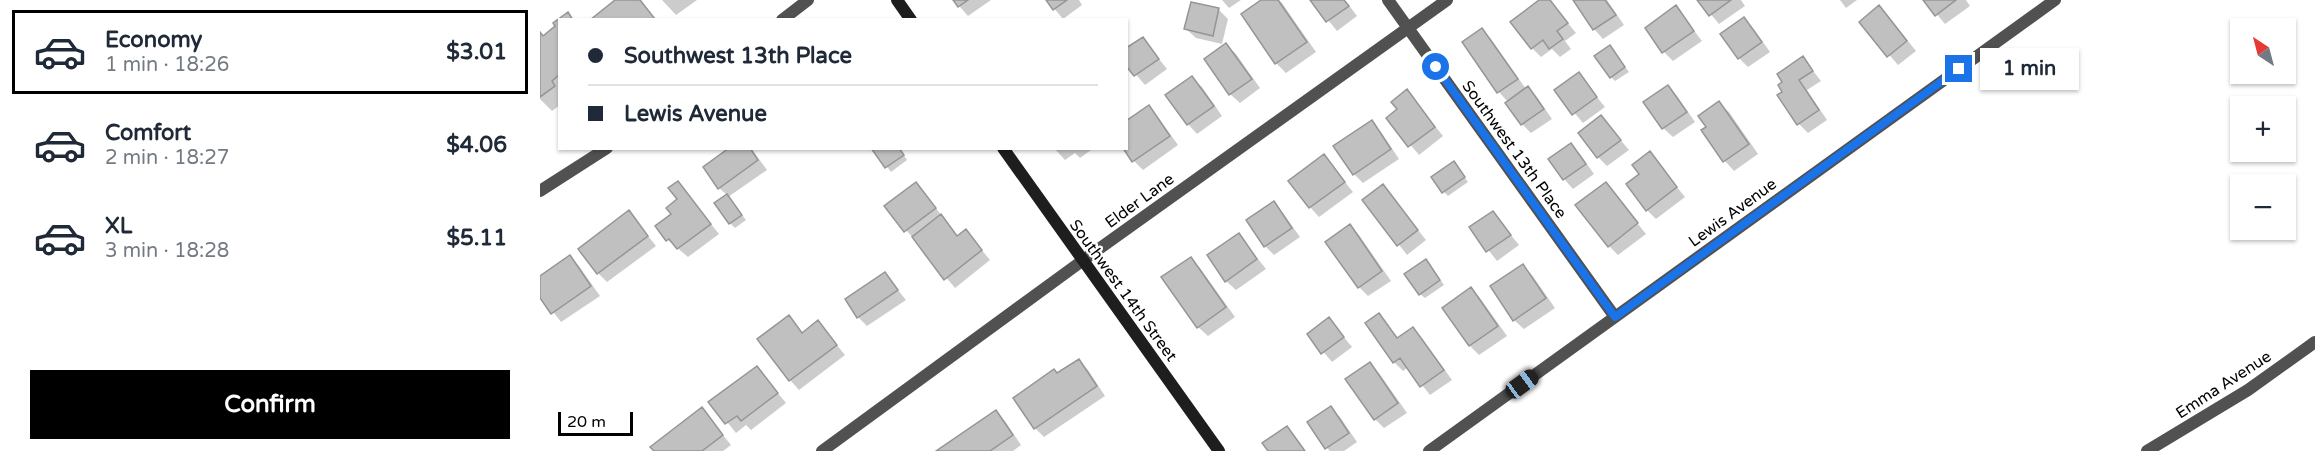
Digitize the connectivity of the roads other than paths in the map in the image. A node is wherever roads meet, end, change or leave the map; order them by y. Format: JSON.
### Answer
{"nodes":[{"id":1,"x":808,"y":0,"type":"edge"},
{"id":2,"x":897,"y":0,"type":"edge"},
{"id":3,"x":1388,"y":0,"type":"edge"},
{"id":4,"x":1447,"y":0,"type":"edge"},
{"id":5,"x":2055,"y":0,"type":"edge"},
{"id":6,"x":785,"y":18,"type":"edge"},
{"id":7,"x":910,"y":18,"type":"edge"},
{"id":8,"x":1408,"y":28,"type":"junction"},
{"id":9,"x":604,"y":150,"type":"edge"},
{"id":10,"x":1004,"y":150,"type":"edge"},
{"id":11,"x":540,"y":191,"type":"edge"},
{"id":12,"x":1082,"y":261,"type":"junction"},
{"id":13,"x":1615,"y":317,"type":"junction"},
{"id":14,"x":2315,"y":342,"type":"edge"},
{"id":15,"x":822,"y":451,"type":"edge"},
{"id":16,"x":1219,"y":451,"type":"edge"},
{"id":17,"x":1429,"y":451,"type":"edge"},
{"id":18,"x":2147,"y":451,"type":"edge"}],
"edges":[{"from":1,"to":6,"type":"street"},
{"from":2,"to":7,"type":"street"},
{"from":3,"to":8,"type":"street","name":"Southwest 13th Place"},
{"from":4,"to":8,"type":"street","name":"Elder Lane"},
{"from":5,"to":13,"type":"street","name":"Lewis Avenue"},
{"from":8,"to":12,"type":"street","name":"Elder Lane"},
{"from":8,"to":13,"type":"street","name":"Southwest 13th Place"},
{"from":9,"to":11,"type":"street"},
{"from":10,"to":12,"type":"street","name":"Southwest 14th Street"},
{"from":12,"to":15,"type":"street","name":"Elder Lane"},
{"from":12,"to":16,"type":"street","name":"Southwest 14th Street"},
{"from":13,"to":17,"type":"street","name":"Lewis Avenue"},
{"from":14,"to":18,"type":"street","name":"Emma Avenue"}]}
